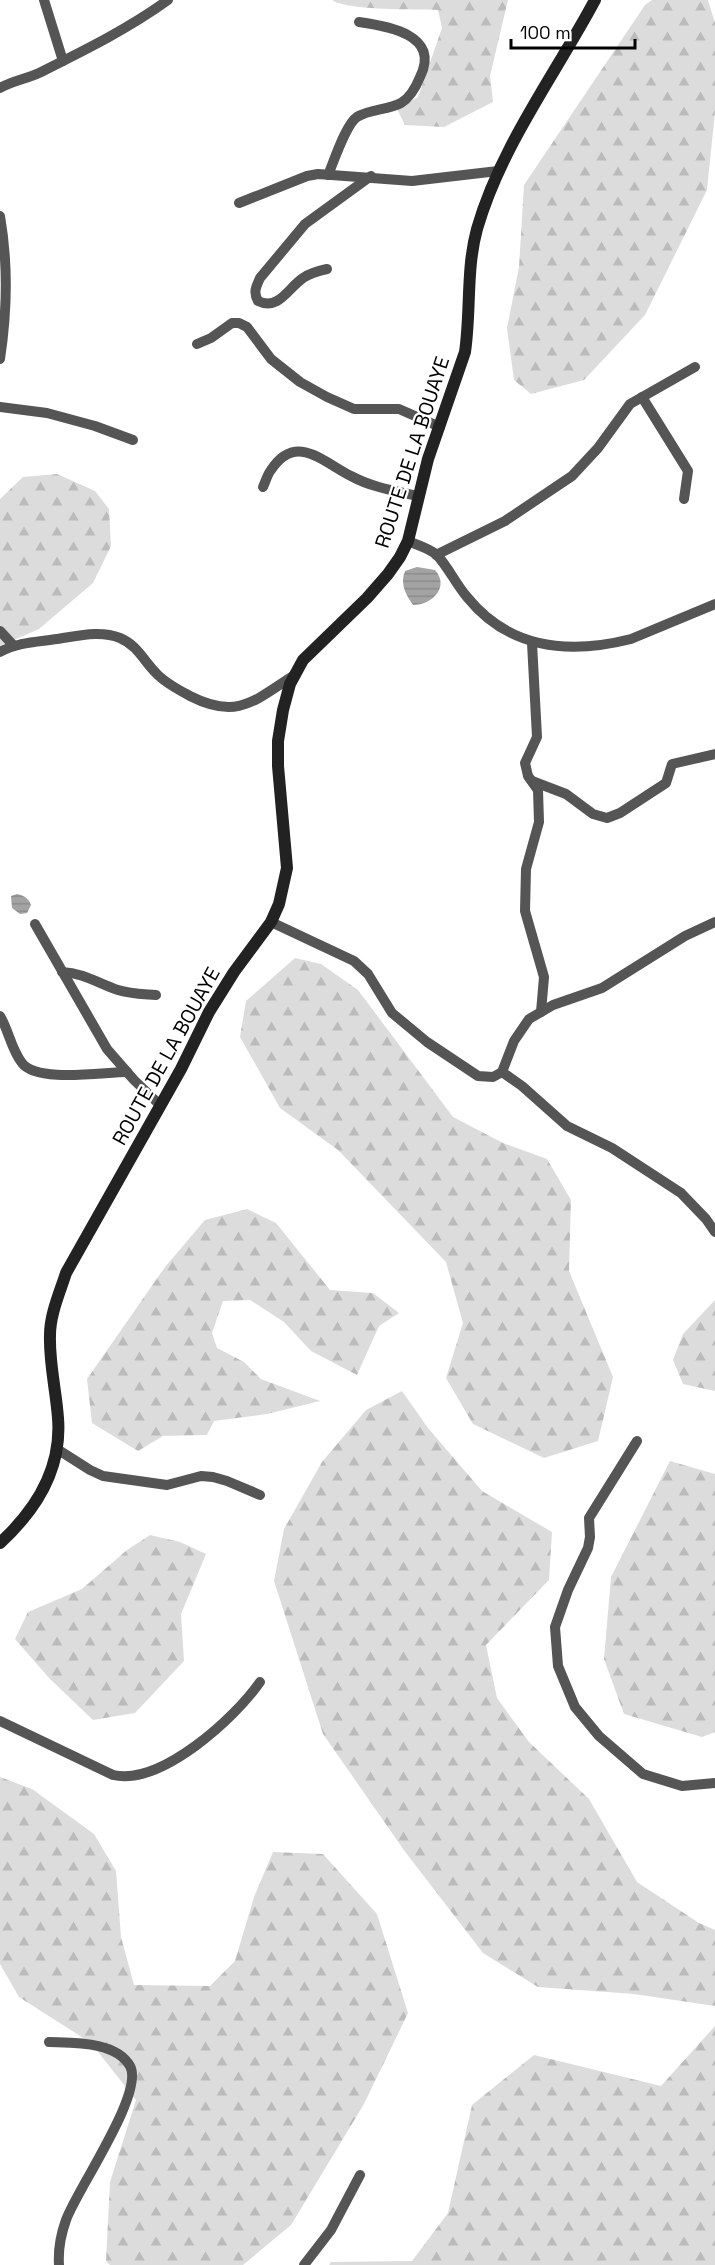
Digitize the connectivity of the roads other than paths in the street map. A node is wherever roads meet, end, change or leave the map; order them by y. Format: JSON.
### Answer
{"nodes":[{"id":1,"x":44,"y":0,"type":"edge"},
{"id":2,"x":168,"y":0,"type":"edge"},
{"id":3,"x":595,"y":0,"type":"edge"},
{"id":4,"x":358,"y":22,"type":"dead end"},
{"id":5,"x":63,"y":61,"type":"junction"},
{"id":6,"x":0,"y":87,"type":"edge"},
{"id":7,"x":498,"y":171,"type":"junction"},
{"id":8,"x":328,"y":175,"type":"junction"},
{"id":9,"x":371,"y":176,"type":"junction"},
{"id":10,"x":239,"y":203,"type":"dead end"},
{"id":11,"x":0,"y":216,"type":"edge"},
{"id":12,"x":327,"y":269,"type":"dead end"},
{"id":13,"x":2,"y":324,"type":"edge"},
{"id":14,"x":2,"y":339,"type":"edge"},
{"id":15,"x":197,"y":344,"type":"dead end"},
{"id":16,"x":0,"y":359,"type":"edge"},
{"id":17,"x":695,"y":367,"type":"dead end"},
{"id":18,"x":642,"y":397,"type":"junction"},
{"id":19,"x":0,"y":407,"type":"edge"},
{"id":20,"x":440,"y":427,"type":"junction"},
{"id":21,"x":133,"y":440,"type":"dead end"},
{"id":22,"x":262,"y":487,"type":"dead end"},
{"id":23,"x":417,"y":496,"type":"junction"},
{"id":24,"x":684,"y":499,"type":"dead end"},
{"id":25,"x":408,"y":541,"type":"junction"},
{"id":26,"x":436,"y":555,"type":"junction"},
{"id":27,"x":715,"y":604,"type":"edge"},
{"id":28,"x":0,"y":631,"type":"edge"},
{"id":29,"x":532,"y":643,"type":"junction"},
{"id":30,"x":13,"y":645,"type":"junction"},
{"id":31,"x":0,"y":652,"type":"edge"},
{"id":32,"x":293,"y":676,"type":"junction"},
{"id":33,"x":715,"y":754,"type":"edge"},
{"id":34,"x":531,"y":781,"type":"junction"},
{"id":35,"x":715,"y":921,"type":"edge"},
{"id":36,"x":272,"y":922,"type":"junction"},
{"id":37,"x":35,"y":924,"type":"dead end"},
{"id":38,"x":62,"y":972,"type":"junction"},
{"id":39,"x":156,"y":995,"type":"dead end"},
{"id":40,"x":541,"y":1012,"type":"junction"},
{"id":41,"x":0,"y":1016,"type":"edge"},
{"id":42,"x":127,"y":1072,"type":"junction"},
{"id":43,"x":502,"y":1072,"type":"junction"},
{"id":44,"x":160,"y":1105,"type":"junction"},
{"id":45,"x":715,"y":1233,"type":"edge"},
{"id":46,"x":637,"y":1441,"type":"dead end"},
{"id":47,"x":57,"y":1449,"type":"junction"},
{"id":48,"x":260,"y":1496,"type":"dead end"},
{"id":49,"x":0,"y":1543,"type":"edge"},
{"id":50,"x":260,"y":1682,"type":"dead end"},
{"id":51,"x":0,"y":1721,"type":"edge"},
{"id":52,"x":715,"y":1783,"type":"edge"},
{"id":53,"x":50,"y":2042,"type":"dead end"},
{"id":54,"x":360,"y":2175,"type":"dead end"},
{"id":55,"x":58,"y":2265,"type":"edge"},
{"id":56,"x":304,"y":2265,"type":"edge"}],
"edges":[{"from":1,"to":5,"type":"street"},
{"from":2,"to":5,"type":"street"},
{"from":3,"to":7,"type":"main road","name":"ROUTE DE LA BOUAYE"},
{"from":4,"to":8,"type":"street"},
{"from":5,"to":6,"type":"street"},
{"from":7,"to":9,"type":"street"},
{"from":7,"to":20,"type":"main road","name":"ROUTE DE LA BOUAYE"},
{"from":8,"to":9,"type":"street"},
{"from":8,"to":10,"type":"street"},
{"from":9,"to":12,"type":"street"},
{"from":11,"to":13,"type":"street"},
{"from":13,"to":14,"type":"street"},
{"from":14,"to":16,"type":"street"},
{"from":15,"to":20,"type":"street"},
{"from":17,"to":18,"type":"street"},
{"from":18,"to":24,"type":"street"},
{"from":18,"to":26,"type":"street"},
{"from":19,"to":21,"type":"street"},
{"from":20,"to":23,"type":"main road","name":"ROUTE DE LA BOUAYE"},
{"from":22,"to":23,"type":"street"},
{"from":23,"to":25,"type":"main road","name":"ROUTE DE LA BOUAYE"},
{"from":25,"to":26,"type":"street"},
{"from":25,"to":32,"type":"main road","name":"ROUTE DE LA BOUAYE"},
{"from":26,"to":29,"type":"street"},
{"from":27,"to":29,"type":"street"},
{"from":28,"to":30,"type":"street"},
{"from":29,"to":34,"type":"street"},
{"from":30,"to":31,"type":"street"},
{"from":30,"to":32,"type":"street"},
{"from":32,"to":36,"type":"main road","name":"ROUTE DE LA BOUAYE"},
{"from":33,"to":34,"type":"street"},
{"from":34,"to":40,"type":"street"},
{"from":35,"to":40,"type":"street"},
{"from":36,"to":43,"type":"street"},
{"from":36,"to":44,"type":"main road","name":"ROUTE DE LA BOUAYE"},
{"from":37,"to":38,"type":"street"},
{"from":38,"to":39,"type":"street"},
{"from":38,"to":42,"type":"street"},
{"from":40,"to":43,"type":"street"},
{"from":41,"to":42,"type":"street"},
{"from":42,"to":44,"type":"street"},
{"from":43,"to":45,"type":"street"},
{"from":44,"to":47,"type":"main road","name":"ROUTE DE LA BOUAYE"},
{"from":46,"to":52,"type":"street"},
{"from":47,"to":48,"type":"street"},
{"from":47,"to":49,"type":"main road","name":"ROUTE DE LA BOUAYE"},
{"from":50,"to":51,"type":"street"},
{"from":53,"to":55,"type":"street"},
{"from":54,"to":56,"type":"street"}]}
